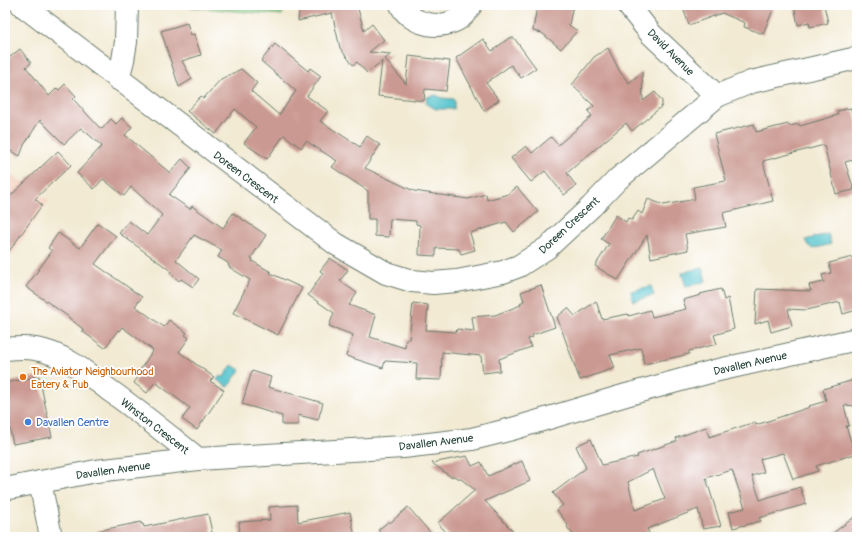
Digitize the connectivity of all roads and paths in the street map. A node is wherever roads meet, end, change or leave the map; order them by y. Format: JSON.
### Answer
{"nodes":[{"id":1,"x":22,"y":5,"type":"edge"},
{"id":2,"x":127,"y":5,"type":"edge"},
{"id":3,"x":401,"y":5,"type":"edge"},
{"id":4,"x":471,"y":5,"type":"edge"},
{"id":5,"x":628,"y":5,"type":"edge"},
{"id":6,"x":857,"y":58,"type":"edge"},
{"id":7,"x":118,"y":79,"type":"junction"},
{"id":8,"x":717,"y":96,"type":"junction"},
{"id":9,"x":857,"y":339,"type":"edge"},
{"id":10,"x":5,"y":349,"type":"edge"},
{"id":11,"x":198,"y":459,"type":"junction"},
{"id":12,"x":40,"y":482,"type":"junction"},
{"id":13,"x":5,"y":489,"type":"edge"},
{"id":14,"x":51,"y":537,"type":"edge"}],
"edges":[{"from":1,"to":7,"type":"street","name":"Doreen Crescent"},
{"from":2,"to":7,"type":"street"},
{"from":3,"to":4,"type":"street"},
{"from":5,"to":8,"type":"street","name":"David Avenue"},
{"from":6,"to":8,"type":"street","name":"Doreen Crescent"},
{"from":7,"to":8,"type":"street","name":"Doreen Crescent"},
{"from":9,"to":11,"type":"street","name":"Davallen Avenue"},
{"from":10,"to":11,"type":"street","name":"Winston Crescent"},
{"from":11,"to":12,"type":"street","name":"Davallen Avenue"},
{"from":12,"to":13,"type":"street","name":"Davallen Avenue"},
{"from":12,"to":14,"type":"street"}]}
